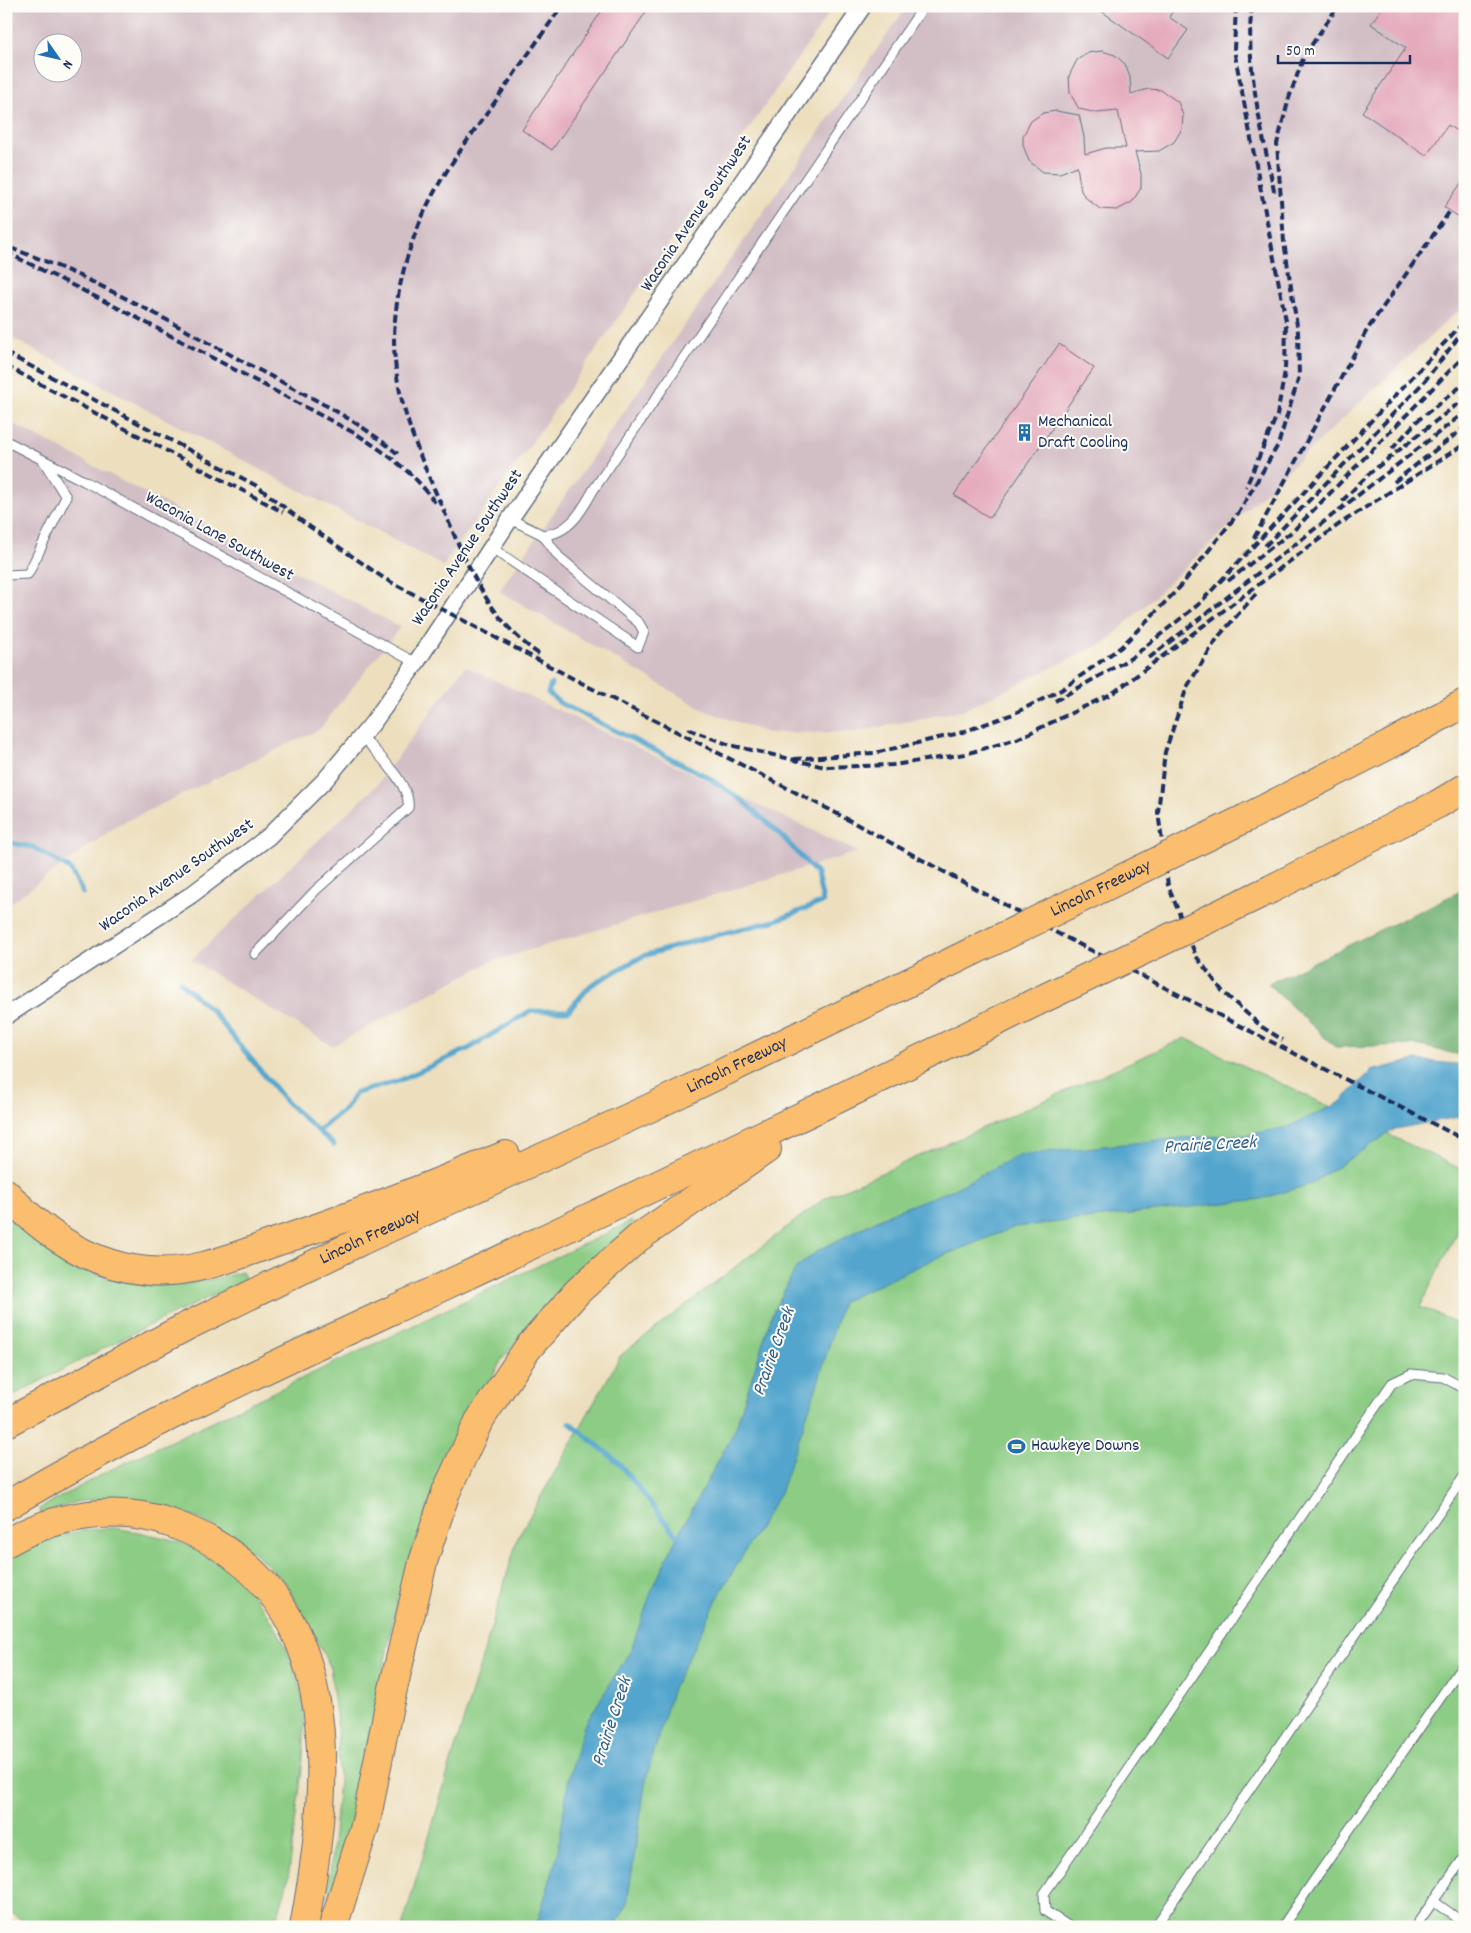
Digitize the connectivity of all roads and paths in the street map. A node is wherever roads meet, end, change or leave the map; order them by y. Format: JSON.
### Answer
{"nodes":[{"id":1,"x":863,"y":6,"type":"edge"},
{"id":2,"x":924,"y":6,"type":"edge"},
{"id":3,"x":6,"y":441,"type":"edge"},
{"id":4,"x":42,"y":460,"type":"junction"},
{"id":5,"x":510,"y":519,"type":"junction"},
{"id":6,"x":543,"y":535,"type":"junction"},
{"id":7,"x":492,"y":548,"type":"junction"},
{"id":8,"x":6,"y":575,"type":"edge"},
{"id":9,"x":416,"y":663,"type":"junction"},
{"id":10,"x":1465,"y":703,"type":"edge"},
{"id":11,"x":362,"y":736,"type":"junction"},
{"id":12,"x":1465,"y":788,"type":"edge"},
{"id":13,"x":254,"y":954,"type":"dead end"},
{"id":14,"x":6,"y":1016,"type":"edge"},
{"id":15,"x":830,"y":1104,"type":"junction"},
{"id":16,"x":654,"y":1106,"type":"junction"},
{"id":17,"x":6,"y":1193,"type":"edge"},
{"id":18,"x":1465,"y":1389,"type":"edge"},
{"id":19,"x":6,"y":1423,"type":"edge"},
{"id":20,"x":1465,"y":1475,"type":"edge"},
{"id":21,"x":6,"y":1506,"type":"edge"},
{"id":22,"x":6,"y":1543,"type":"edge"},
{"id":23,"x":1465,"y":1662,"type":"edge"},
{"id":24,"x":1465,"y":1856,"type":"edge"},
{"id":25,"x":1433,"y":1901,"type":"junction"},
{"id":26,"x":1465,"y":1924,"type":"edge"},
{"id":27,"x":304,"y":1927,"type":"edge"},
{"id":28,"x":333,"y":1927,"type":"edge"},
{"id":29,"x":1070,"y":1927,"type":"edge"},
{"id":30,"x":1155,"y":1927,"type":"edge"},
{"id":31,"x":1282,"y":1927,"type":"edge"},
{"id":32,"x":1415,"y":1927,"type":"edge"}],
"edges":[{"from":1,"to":5,"type":"street","name":"Waconia Avenue Southwest"},
{"from":2,"to":6,"type":"lane"},
{"from":3,"to":4,"type":"lane","name":"Waconia Lane Southwest"},
{"from":4,"to":8,"type":"lane"},
{"from":4,"to":9,"type":"lane","name":"Waconia Lane Southwest"},
{"from":5,"to":6,"type":"lane"},
{"from":5,"to":7,"type":"street","name":"Waconia Avenue Southwest"},
{"from":6,"to":7,"type":"lane"},
{"from":7,"to":9,"type":"street","name":"Waconia Avenue Southwest"},
{"from":9,"to":11,"type":"street","name":"Waconia Avenue Southwest"},
{"from":10,"to":16,"type":"highway","name":"Lincoln Freeway","bridge":true},
{"from":11,"to":13,"type":"lane"},
{"from":11,"to":14,"type":"street","name":"Waconia Avenue Southwest"},
{"from":12,"to":15,"type":"highway","bridge":true},
{"from":15,"to":21,"type":"highway"},
{"from":15,"to":28,"type":"highway"},
{"from":16,"to":17,"type":"highway"},
{"from":16,"to":19,"type":"highway","name":"Lincoln Freeway"},
{"from":18,"to":29,"type":"lane"},
{"from":20,"to":30,"type":"lane"},
{"from":22,"to":27,"type":"highway"},
{"from":23,"to":31,"type":"lane"},
{"from":24,"to":25,"type":"lane"},
{"from":25,"to":26,"type":"lane"},
{"from":25,"to":32,"type":"lane"}]}
